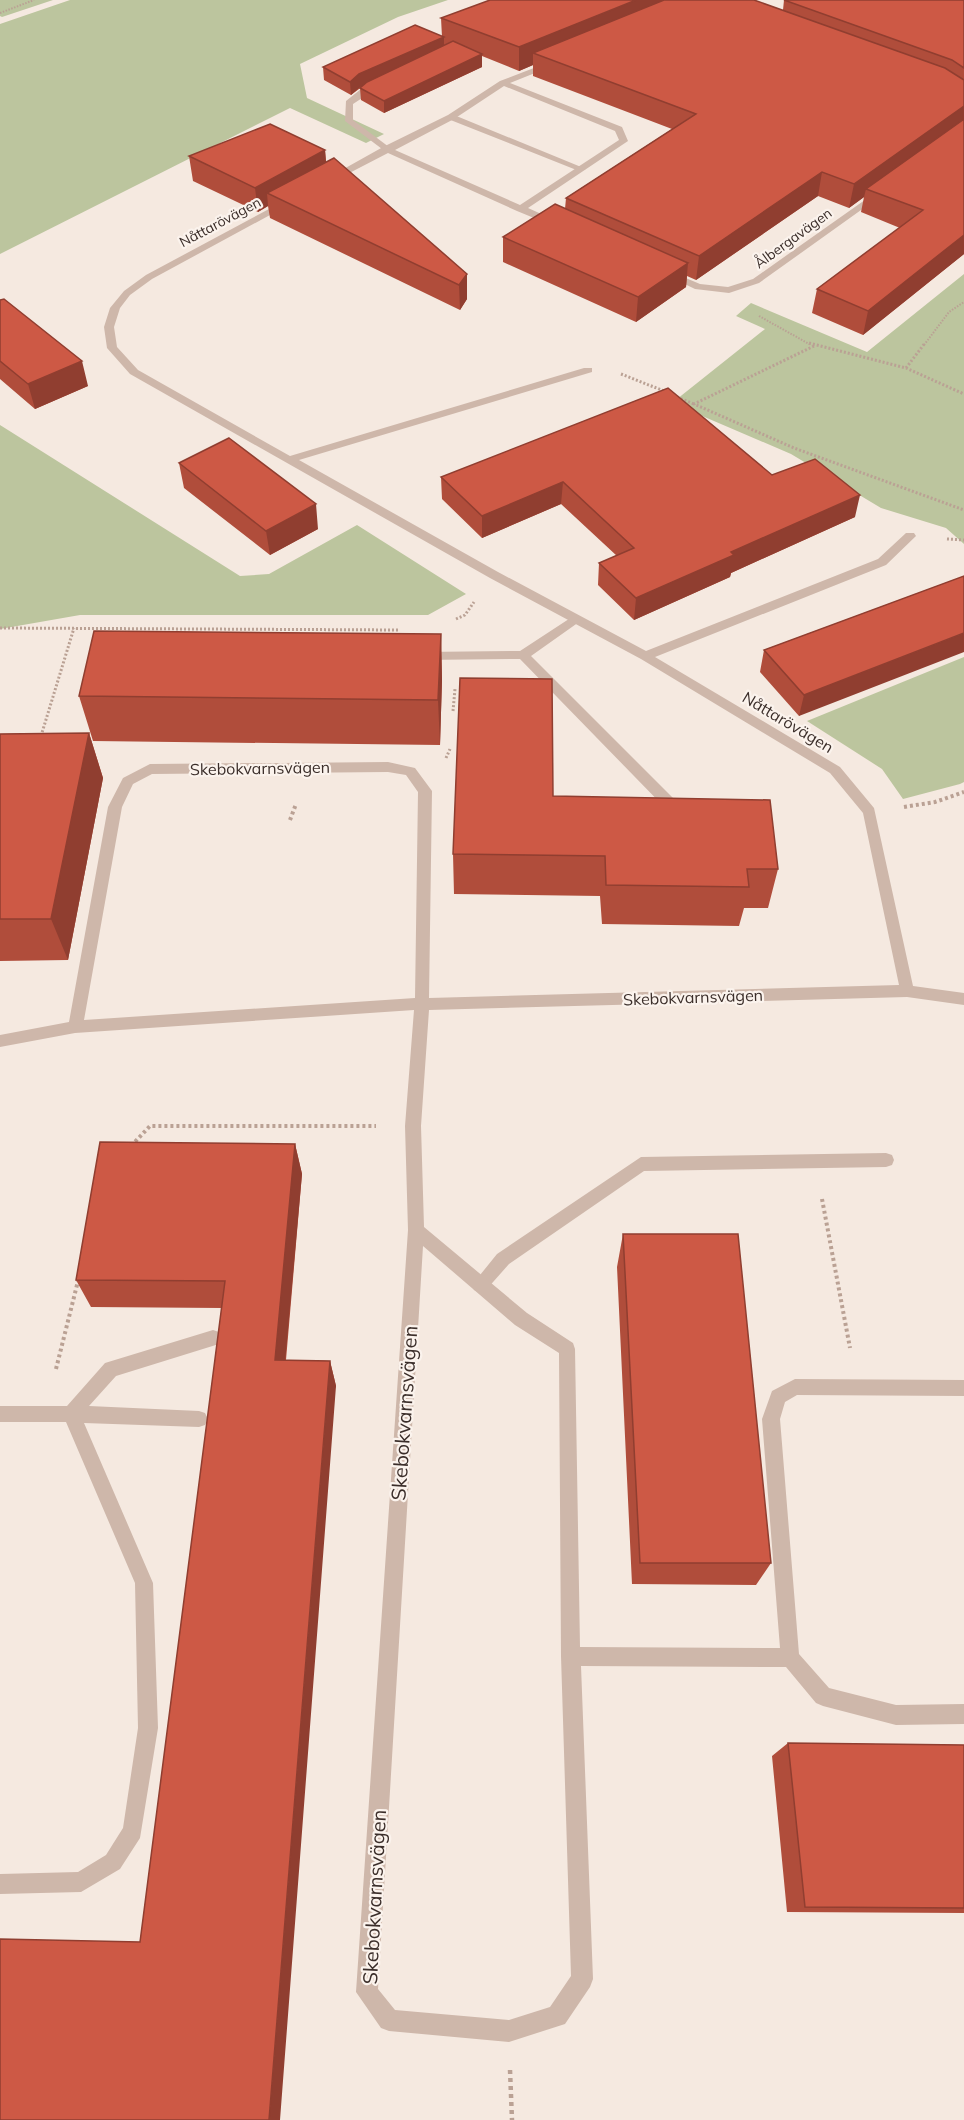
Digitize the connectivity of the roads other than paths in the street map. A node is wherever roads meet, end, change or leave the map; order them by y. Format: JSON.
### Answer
{"nodes":[{"id":1,"x":566,"y":57,"type":"edge"},
{"id":2,"x":384,"y":82,"type":"edge"},
{"id":3,"x":503,"y":83,"type":"junction"},
{"id":4,"x":451,"y":117,"type":"junction"},
{"id":5,"x":386,"y":149,"type":"junction"},
{"id":6,"x":582,"y":168,"type":"junction"},
{"id":7,"x":888,"y":186,"type":"edge"},
{"id":8,"x":314,"y":188,"type":"edge"},
{"id":9,"x":293,"y":199,"type":"edge"},
{"id":10,"x":520,"y":209,"type":"junction"},
{"id":11,"x":562,"y":227,"type":"edge"},
{"id":12,"x":656,"y":269,"type":"edge"},
{"id":13,"x":588,"y":370,"type":"road end"},
{"id":14,"x":291,"y":459,"type":"junction"},
{"id":15,"x":909,"y":536,"type":"dead end"},
{"id":16,"x":575,"y":619,"type":"junction"},
{"id":17,"x":524,"y":655,"type":"junction"},
{"id":18,"x":411,"y":656,"type":"edge"},
{"id":19,"x":645,"y":656,"type":"junction"},
{"id":20,"x":689,"y":824,"type":"edge"},
{"id":21,"x":907,"y":990,"type":"junction"},
{"id":22,"x":964,"y":999,"type":"edge"},
{"id":23,"x":422,"y":1004,"type":"junction"},
{"id":24,"x":75,"y":1027,"type":"junction"},
{"id":25,"x":0,"y":1041,"type":"edge"},
{"id":26,"x":886,"y":1161,"type":"dead end"},
{"id":27,"x":416,"y":1230,"type":"junction"},
{"id":28,"x":480,"y":1285,"type":"junction"},
{"id":29,"x":213,"y":1338,"type":"dead end"},
{"id":30,"x":964,"y":1388,"type":"edge"},
{"id":31,"x":0,"y":1414,"type":"edge"},
{"id":32,"x":71,"y":1414,"type":"junction"},
{"id":33,"x":199,"y":1419,"type":"dead end"},
{"id":34,"x":571,"y":1656,"type":"junction"},
{"id":35,"x":790,"y":1658,"type":"junction"},
{"id":36,"x":964,"y":1714,"type":"edge"},
{"id":37,"x":0,"y":1884,"type":"edge"}],
"edges":[{"from":1,"to":3,"type":"street"},
{"from":2,"to":5,"type":"street"},
{"from":3,"to":4,"type":"street"},
{"from":3,"to":6,"type":"street"},
{"from":4,"to":5,"type":"street"},
{"from":4,"to":6,"type":"street"},
{"from":5,"to":8,"type":"street"},
{"from":5,"to":10,"type":"street"},
{"from":6,"to":10,"type":"street"},
{"from":7,"to":12,"type":"street","name":"Ålbergavägen"},
{"from":9,"to":14,"type":"street","name":"Nåttarövägen"},
{"from":10,"to":11,"type":"street"},
{"from":13,"to":14,"type":"street"},
{"from":14,"to":16,"type":"street","name":"Nåttarövägen"},
{"from":15,"to":19,"type":"street"},
{"from":16,"to":17,"type":"street"},
{"from":16,"to":19,"type":"street","name":"Nåttarövägen"},
{"from":17,"to":18,"type":"street"},
{"from":17,"to":20,"type":"street"},
{"from":19,"to":21,"type":"street","name":"Nåttarövägen"},
{"from":21,"to":22,"type":"street","name":"Skebokvarnsvägen"},
{"from":21,"to":23,"type":"street","name":"Skebokvarnsvägen"},
{"from":23,"to":24,"type":"street","name":"Skebokvarnsvägen"},
{"from":23,"to":24,"type":"street","name":"Skebokvarnsvägen"},
{"from":23,"to":27,"type":"street","name":"Skebokvarnsvägen"},
{"from":24,"to":25,"type":"street","name":"Skebokvarnsvägen"},
{"from":26,"to":28,"type":"street"},
{"from":27,"to":28,"type":"street","name":"Skebokvarnsvägen"},
{"from":27,"to":34,"type":"street","name":"Skebokvarnsvägen"},
{"from":28,"to":34,"type":"street","name":"Skebokvarnsvägen"},
{"from":29,"to":32,"type":"street"},
{"from":30,"to":35,"type":"street"},
{"from":31,"to":32,"type":"street"},
{"from":32,"to":33,"type":"street"},
{"from":32,"to":37,"type":"street"},
{"from":34,"to":35,"type":"street"},
{"from":35,"to":36,"type":"street"}]}
